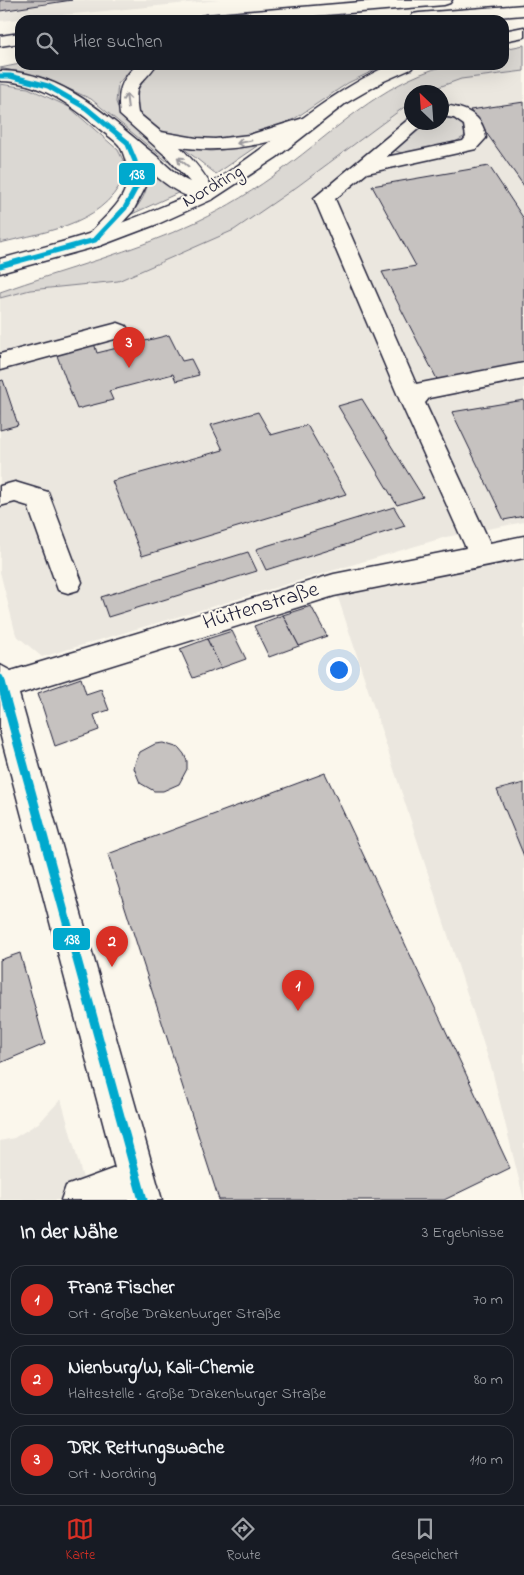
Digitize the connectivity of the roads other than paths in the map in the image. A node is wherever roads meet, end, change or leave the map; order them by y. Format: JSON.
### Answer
{"nodes":[{"id":1,"x":444,"y":0,"type":"edge"},
{"id":2,"x":524,"y":10,"type":"edge"},
{"id":3,"x":259,"y":15,"type":"edge"},
{"id":4,"x":456,"y":15,"type":"edge"},
{"id":5,"x":524,"y":32,"type":"edge"},
{"id":6,"x":509,"y":35,"type":"edge"},
{"id":7,"x":15,"y":39,"type":"edge"},
{"id":8,"x":0,"y":41,"type":"edge"},
{"id":9,"x":15,"y":54,"type":"edge"},
{"id":10,"x":0,"y":56,"type":"edge"},
{"id":11,"x":141,"y":70,"type":"edge"},
{"id":12,"x":395,"y":70,"type":"edge"},
{"id":13,"x":0,"y":76,"type":"edge"},
{"id":14,"x":449,"y":112,"type":"edge"},
{"id":15,"x":307,"y":123,"type":"junction"},
{"id":16,"x":407,"y":130,"type":"edge"},
{"id":17,"x":151,"y":134,"type":"junction"},
{"id":18,"x":127,"y":142,"type":"junction"},
{"id":19,"x":360,"y":169,"type":"junction"},
{"id":20,"x":206,"y":195,"type":"junction"},
{"id":21,"x":95,"y":240,"type":"junction"},
{"id":22,"x":0,"y":266,"type":"edge"},
{"id":23,"x":118,"y":332,"type":"dead end"},
{"id":24,"x":0,"y":362,"type":"edge"},
{"id":25,"x":524,"y":371,"type":"edge"},
{"id":26,"x":413,"y":403,"type":"junction"},
{"id":27,"x":0,"y":496,"type":"edge"},
{"id":28,"x":524,"y":547,"type":"edge"},
{"id":29,"x":482,"y":555,"type":"junction"},
{"id":30,"x":68,"y":582,"type":"dead end"},
{"id":31,"x":1,"y":682,"type":"edge"},
{"id":32,"x":140,"y":1190,"type":"edge"},
{"id":33,"x":80,"y":1200,"type":"edge"}],
"edges":[{"from":1,"to":3,"type":"main road"},
{"from":2,"to":4,"type":"main road"},
{"from":5,"to":6,"type":"main road"},
{"from":7,"to":8,"type":"main road"},
{"from":9,"to":10,"type":"main road"},
{"from":17,"to":11,"type":"main road","one_way":true},
{"from":12,"to":15,"type":"main road","name":"Nordring"},
{"from":13,"to":18,"type":"main road"},
{"from":14,"to":19,"type":"main road"},
{"from":15,"to":17,"type":"main road","one_way":true},
{"from":15,"to":20,"type":"main road","name":"Nordring"},
{"from":16,"to":19,"type":"main road"},
{"from":20,"to":17,"type":"main road","one_way":true},
{"from":18,"to":20,"type":"main road"},
{"from":18,"to":21,"type":"main road"},
{"from":19,"to":26,"type":"main road"},
{"from":20,"to":21,"type":"main road","name":"Nordring"},
{"from":21,"to":22,"type":"main road","name":"Nordring"},
{"from":23,"to":24,"type":"main road"},
{"from":25,"to":26,"type":"main road"},
{"from":26,"to":29,"type":"main road"},
{"from":27,"to":30,"type":"main road"},
{"from":28,"to":29,"type":"main road","name":"Hüttenstraße"},
{"from":29,"to":31,"type":"main road","name":"Hüttenstraße"},
{"from":31,"to":32,"type":"main road"},
{"from":32,"to":33,"type":"main road"}]}
